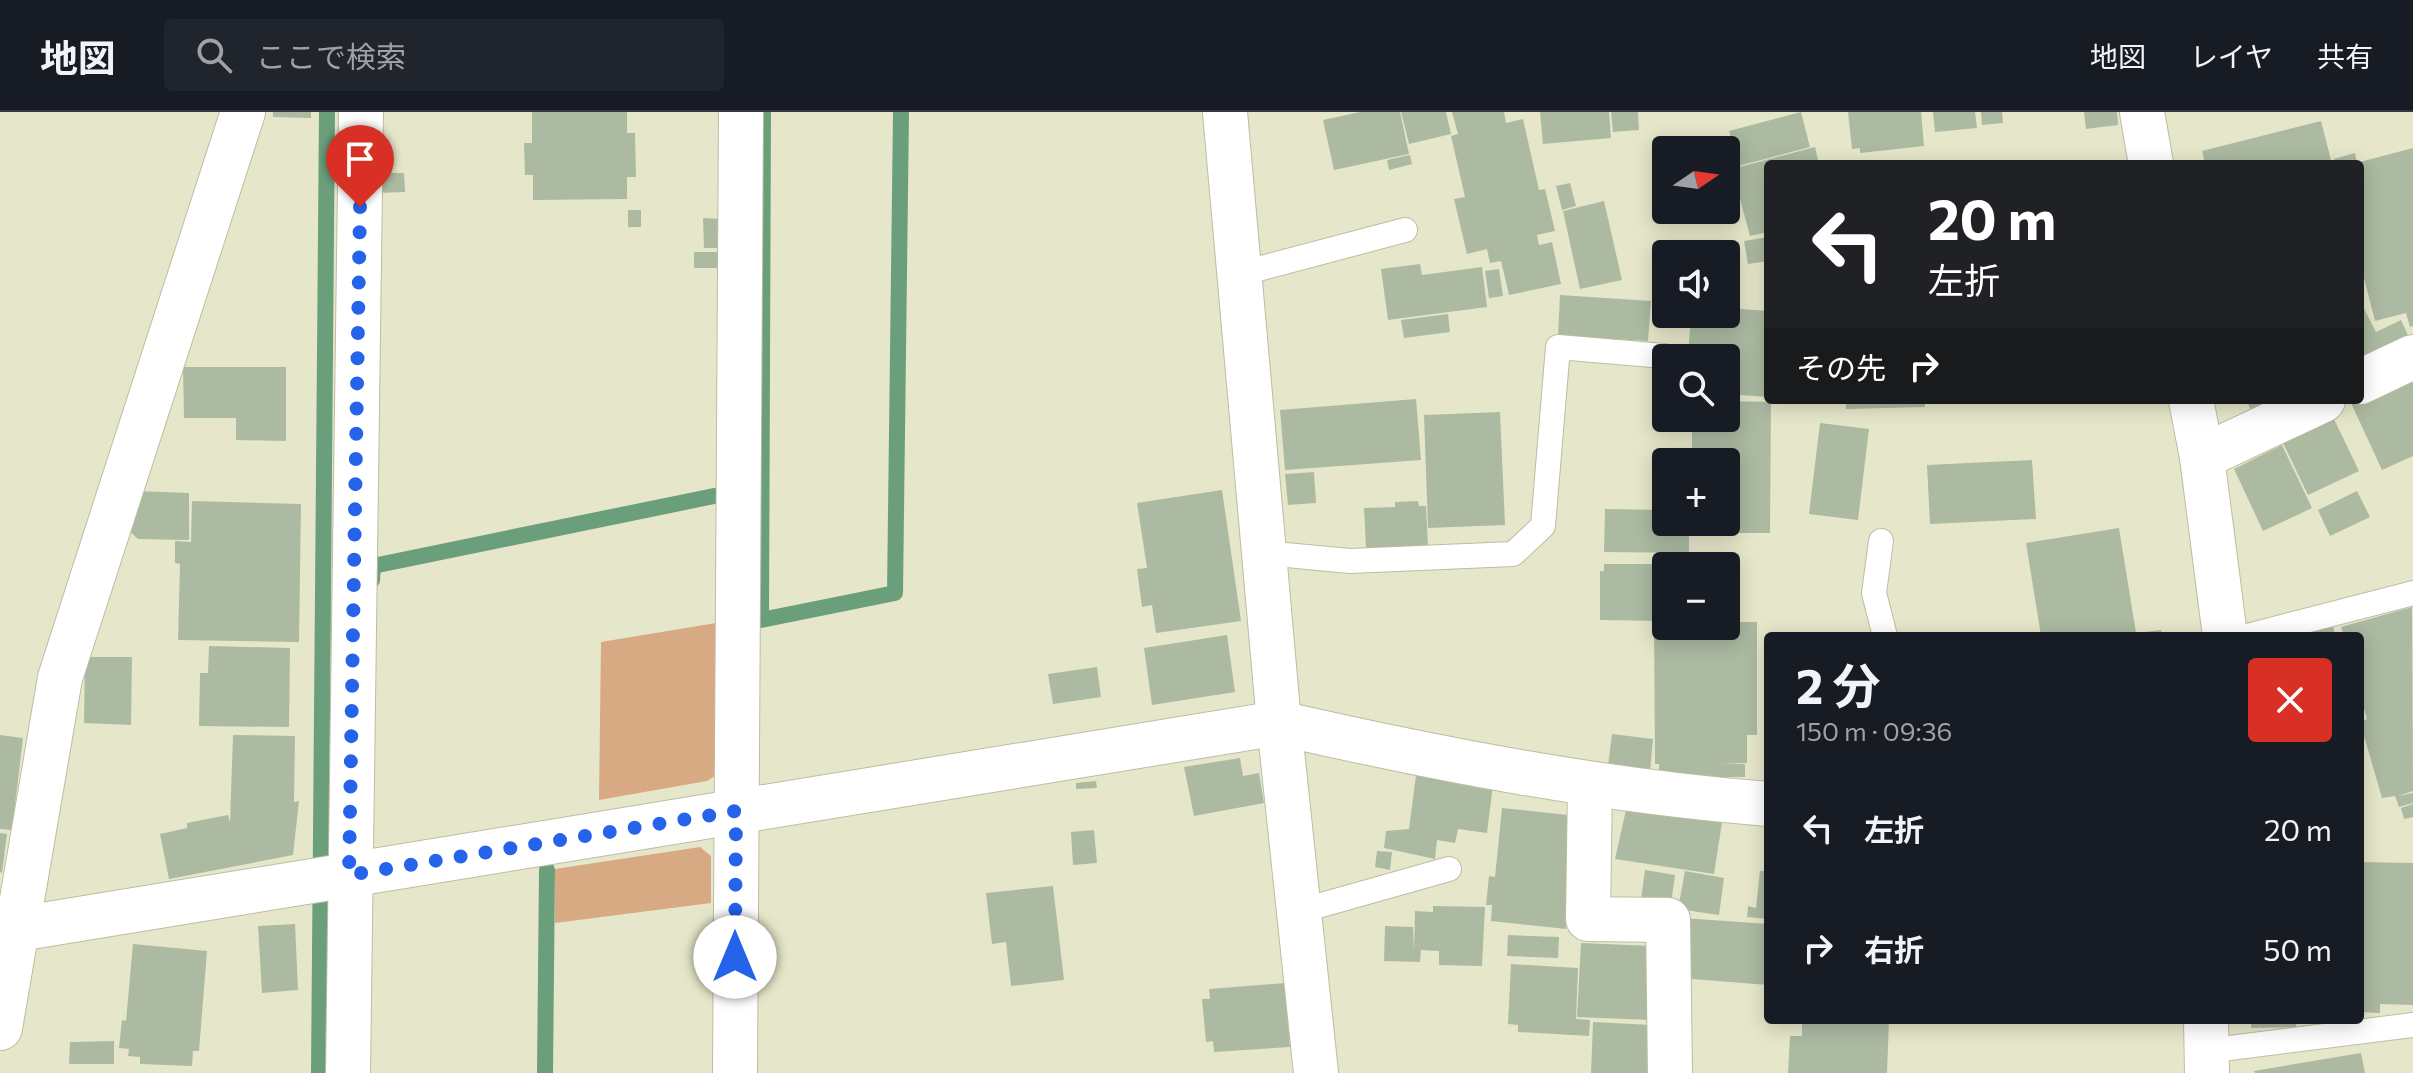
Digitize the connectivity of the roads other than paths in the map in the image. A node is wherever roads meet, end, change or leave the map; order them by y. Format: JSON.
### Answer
{"nodes":[{"id":1,"x":243,"y":112,"type":"edge"},
{"id":2,"x":361,"y":112,"type":"edge"},
{"id":3,"x":741,"y":112,"type":"edge"},
{"id":4,"x":1225,"y":112,"type":"edge"},
{"id":5,"x":2142,"y":112,"type":"edge"},
{"id":6,"x":2150,"y":160,"type":"edge"},
{"id":7,"x":1405,"y":230,"type":"dead end"},
{"id":8,"x":1239,"y":274,"type":"junction"},
{"id":9,"x":1652,"y":355,"type":"edge"},
{"id":10,"x":2413,"y":357,"type":"edge"},
{"id":11,"x":2364,"y":380,"type":"edge"},
{"id":12,"x":2192,"y":404,"type":"edge"},
{"id":13,"x":2315,"y":404,"type":"edge"},
{"id":14,"x":2202,"y":457,"type":"junction"},
{"id":15,"x":1881,"y":541,"type":"dead end"},
{"id":16,"x":1264,"y":553,"type":"junction"},
{"id":17,"x":2413,"y":593,"type":"edge"},
{"id":18,"x":1884,"y":632,"type":"edge"},
{"id":19,"x":2224,"y":632,"type":"edge"},
{"id":20,"x":2262,"y":632,"type":"edge"},
{"id":21,"x":1279,"y":723,"type":"junction"},
{"id":22,"x":1590,"y":785,"type":"junction"},
{"id":23,"x":1764,"y":804,"type":"edge"},
{"id":24,"x":736,"y":811,"type":"junction"},
{"id":25,"x":1449,"y":869,"type":"dead end"},
{"id":26,"x":330,"y":878,"type":"junction"},
{"id":27,"x":1300,"y":911,"type":"junction"},
{"id":28,"x":9,"y":927,"type":"edge"},
{"id":29,"x":2413,"y":1025,"type":"edge"},
{"id":30,"x":0,"y":1028,"type":"edge"},
{"id":31,"x":2206,"y":1048,"type":"edge"},
{"id":32,"x":348,"y":1073,"type":"edge"},
{"id":33,"x":735,"y":1073,"type":"edge"},
{"id":34,"x":1316,"y":1073,"type":"edge"},
{"id":35,"x":1670,"y":1073,"type":"edge"}],
"edges":[{"from":1,"to":28,"type":"street"},
{"from":2,"to":26,"type":"street"},
{"from":3,"to":24,"type":"street"},
{"from":4,"to":8,"type":"street"},
{"from":5,"to":6,"type":"street"},
{"from":7,"to":8,"type":"lane"},
{"from":8,"to":16,"type":"street"},
{"from":9,"to":16,"type":"lane"},
{"from":10,"to":11,"type":"street"},
{"from":12,"to":14,"type":"street"},
{"from":13,"to":14,"type":"street"},
{"from":14,"to":19,"type":"street"},
{"from":15,"to":18,"type":"lane"},
{"from":16,"to":21,"type":"street"},
{"from":17,"to":20,"type":"lane"},
{"from":21,"to":22,"type":"street"},
{"from":21,"to":24,"type":"street"},
{"from":21,"to":27,"type":"street"},
{"from":22,"to":23,"type":"street"},
{"from":22,"to":35,"type":"street"},
{"from":24,"to":26,"type":"street"},
{"from":24,"to":33,"type":"street"},
{"from":25,"to":27,"type":"lane"},
{"from":26,"to":28,"type":"street"},
{"from":26,"to":32,"type":"street"},
{"from":27,"to":34,"type":"street"},
{"from":28,"to":30,"type":"street"},
{"from":29,"to":31,"type":"lane"}]}
